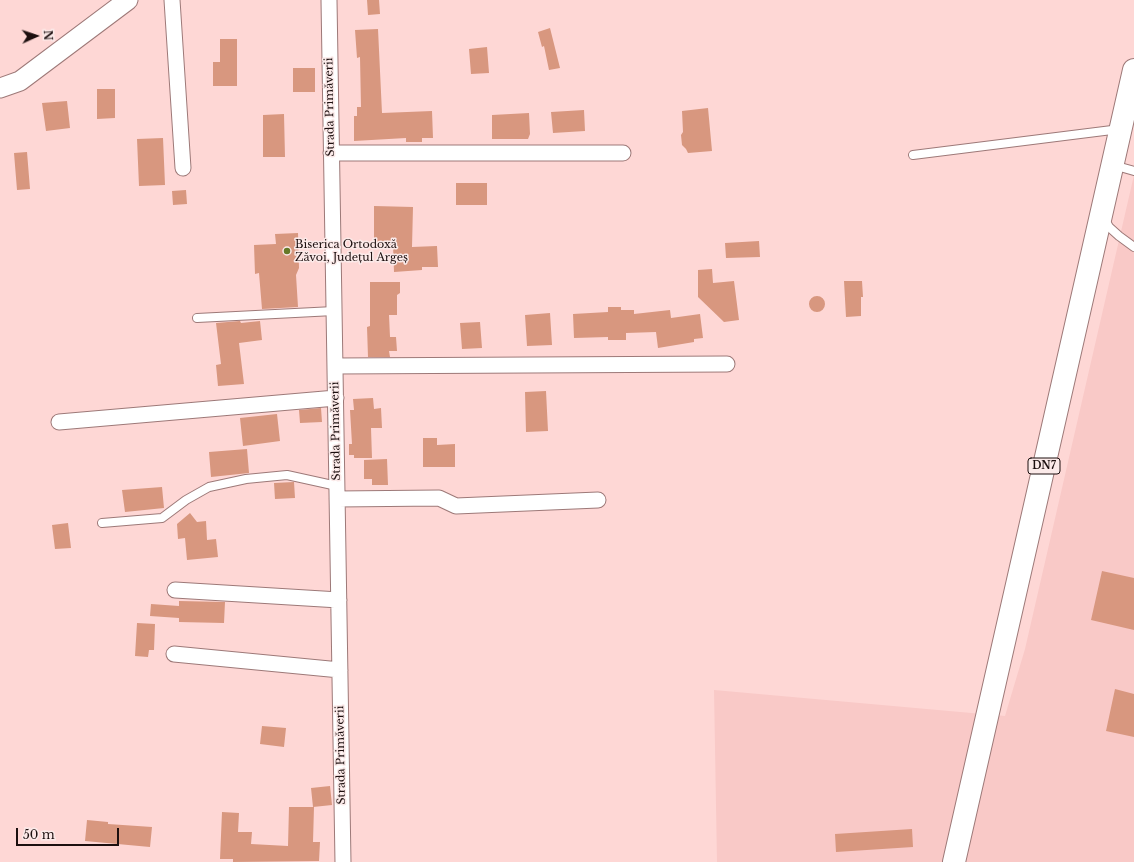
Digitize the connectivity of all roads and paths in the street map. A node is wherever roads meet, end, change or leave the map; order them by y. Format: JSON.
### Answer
{"nodes":[{"id":1,"x":128,"y":0,"type":"edge"},
{"id":2,"x":172,"y":0,"type":"edge"},
{"id":3,"x":329,"y":0,"type":"edge"},
{"id":4,"x":1134,"y":70,"type":"edge"},
{"id":5,"x":0,"y":88,"type":"edge"},
{"id":6,"x":1126,"y":119,"type":"edge"},
{"id":7,"x":331,"y":153,"type":"junction"},
{"id":8,"x":623,"y":153,"type":"dead end"},
{"id":9,"x":913,"y":155,"type":"dead end"},
{"id":10,"x":1112,"y":165,"type":"junction"},
{"id":11,"x":183,"y":168,"type":"dead end"},
{"id":12,"x":1134,"y":172,"type":"edge"},
{"id":13,"x":1101,"y":214,"type":"junction"},
{"id":14,"x":1134,"y":247,"type":"edge"},
{"id":15,"x":334,"y":312,"type":"junction"},
{"id":16,"x":197,"y":318,"type":"dead end"},
{"id":17,"x":727,"y":364,"type":"dead end"},
{"id":18,"x":336,"y":366,"type":"junction"},
{"id":19,"x":336,"y":398,"type":"junction"},
{"id":20,"x":59,"y":422,"type":"dead end"},
{"id":21,"x":337,"y":493,"type":"junction"},
{"id":22,"x":598,"y":500,"type":"dead end"},
{"id":23,"x":102,"y":523,"type":"dead end"},
{"id":24,"x":175,"y":590,"type":"dead end"},
{"id":25,"x":339,"y":600,"type":"junction"},
{"id":26,"x":174,"y":654,"type":"dead end"},
{"id":27,"x":340,"y":670,"type":"junction"},
{"id":28,"x":343,"y":862,"type":"edge"},
{"id":29,"x":954,"y":862,"type":"edge"}],
"edges":[{"from":1,"to":5,"type":"street"},
{"from":2,"to":11,"type":"street"},
{"from":3,"to":7,"type":"street","name":"Strada Primăverii"},
{"from":4,"to":6,"type":"main road","number":"DN7"},
{"from":6,"to":9,"type":"lane"},
{"from":6,"to":10,"type":"main road","number":"DN7"},
{"from":7,"to":8,"type":"street"},
{"from":7,"to":15,"type":"street","name":"Strada Primăverii"},
{"from":10,"to":12,"type":"lane"},
{"from":10,"to":13,"type":"main road","number":"DN7"},
{"from":13,"to":14,"type":"lane"},
{"from":13,"to":29,"type":"main road","number":"DN7"},
{"from":15,"to":16,"type":"lane"},
{"from":15,"to":18,"type":"street","name":"Strada Primăverii"},
{"from":17,"to":18,"type":"street"},
{"from":18,"to":19,"type":"street","name":"Strada Primăverii"},
{"from":19,"to":20,"type":"street"},
{"from":19,"to":21,"type":"street","name":"Strada Primăverii"},
{"from":21,"to":22,"type":"street"},
{"from":21,"to":23,"type":"lane"},
{"from":21,"to":25,"type":"street","name":"Strada Primăverii"},
{"from":24,"to":25,"type":"street"},
{"from":25,"to":27,"type":"street","name":"Strada Primăverii"},
{"from":26,"to":27,"type":"street"},
{"from":27,"to":28,"type":"street","name":"Strada Primăverii"}]}
